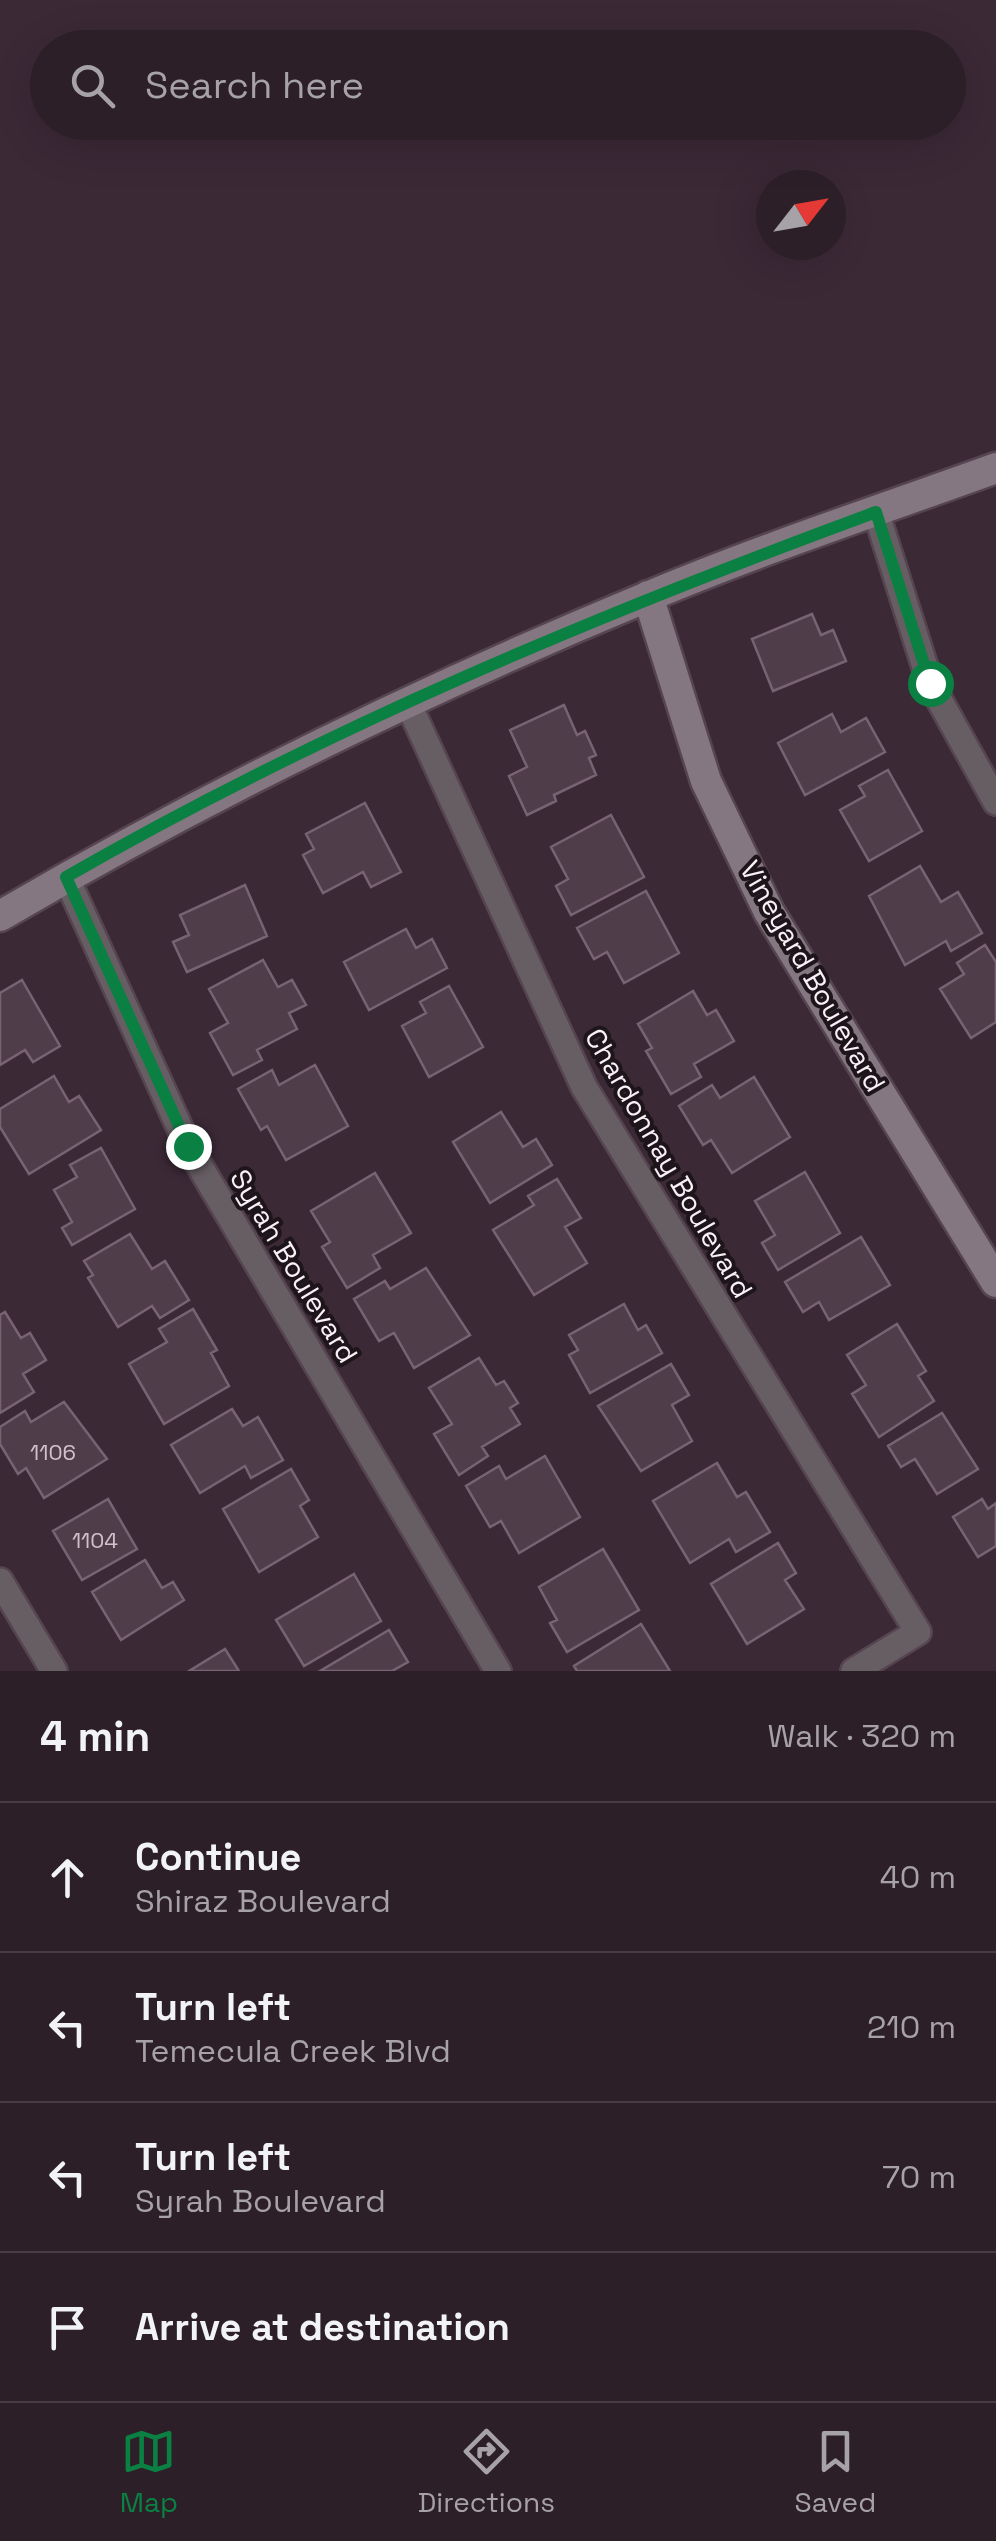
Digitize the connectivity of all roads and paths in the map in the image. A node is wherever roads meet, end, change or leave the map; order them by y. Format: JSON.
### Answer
{"nodes":[{"id":1,"x":996,"y":468,"type":"edge"},
{"id":2,"x":876,"y":512,"type":"junction"},
{"id":3,"x":648,"y":596,"type":"junction"},
{"id":4,"x":408,"y":703,"type":"junction"},
{"id":5,"x":996,"y":802,"type":"edge"},
{"id":6,"x":66,"y":877,"type":"junction"},
{"id":7,"x":0,"y":916,"type":"edge"},
{"id":8,"x":996,"y":1282,"type":"edge"},
{"id":9,"x":0,"y":1581,"type":"edge"},
{"id":10,"x":54,"y":1671,"type":"edge"},
{"id":11,"x":498,"y":1671,"type":"edge"},
{"id":12,"x":854,"y":1671,"type":"edge"}],
"edges":[{"from":1,"to":2,"type":"street"},
{"from":2,"to":3,"type":"street"},
{"from":2,"to":5,"type":"street"},
{"from":3,"to":4,"type":"street"},
{"from":3,"to":8,"type":"street","name":"Vineyard Boulevard"},
{"from":4,"to":6,"type":"street"},
{"from":4,"to":12,"type":"street","name":"Chardonnay Boulevard"},
{"from":6,"to":7,"type":"street"},
{"from":6,"to":11,"type":"street","name":"Syrah Boulevard"},
{"from":9,"to":10,"type":"street"}]}
